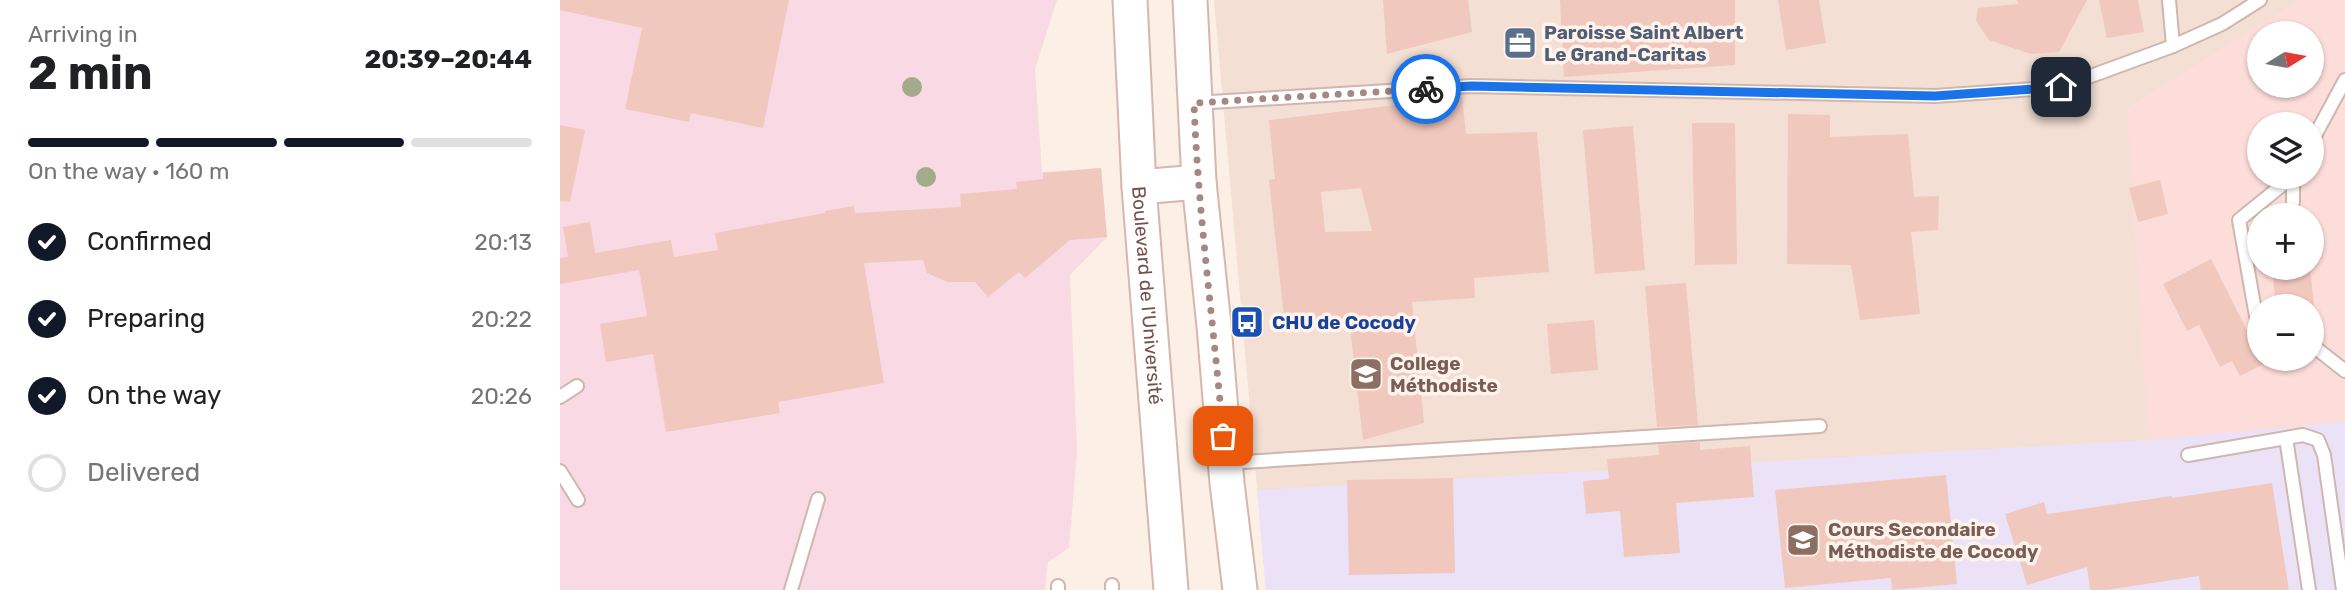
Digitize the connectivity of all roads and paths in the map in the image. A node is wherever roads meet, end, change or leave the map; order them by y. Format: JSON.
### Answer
{"nodes":[{"id":1,"x":1130,"y":0,"type":"edge"},
{"id":2,"x":1191,"y":0,"type":"edge"},
{"id":3,"x":2169,"y":0,"type":"edge"},
{"id":4,"x":2260,"y":0,"type":"edge"},
{"id":5,"x":2173,"y":46,"type":"junction"},
{"id":6,"x":2345,"y":80,"type":"edge"},
{"id":7,"x":1194,"y":103,"type":"junction"},
{"id":8,"x":2324,"y":119,"type":"edge"},
{"id":9,"x":1199,"y":182,"type":"junction"},
{"id":10,"x":1139,"y":187,"type":"junction"},
{"id":11,"x":2277,"y":189,"type":"edge"},
{"id":12,"x":2292,"y":189,"type":"edge"},
{"id":13,"x":2293,"y":202,"type":"dead end"},
{"id":14,"x":2252,"y":294,"type":"edge"},
{"id":15,"x":2324,"y":354,"type":"edge"},
{"id":16,"x":2345,"y":371,"type":"edge"},
{"id":17,"x":577,"y":386,"type":"dead end"},
{"id":18,"x":560,"y":397,"type":"edge"},
{"id":19,"x":1820,"y":426,"type":"dead end"},
{"id":20,"x":2286,"y":439,"type":"junction"},
{"id":21,"x":2188,"y":455,"type":"dead end"},
{"id":22,"x":1225,"y":463,"type":"junction"},
{"id":23,"x":560,"y":471,"type":"edge"},
{"id":24,"x":818,"y":499,"type":"dead end"},
{"id":25,"x":578,"y":500,"type":"dead end"},
{"id":26,"x":791,"y":590,"type":"edge"},
{"id":27,"x":1171,"y":590,"type":"edge"},
{"id":28,"x":1240,"y":590,"type":"edge"},
{"id":29,"x":2309,"y":590,"type":"edge"},
{"id":30,"x":2343,"y":590,"type":"edge"}],
"edges":[{"from":1,"to":10,"type":"street","name":"Boulevard de l'Université"},
{"from":2,"to":7,"type":"street"},
{"from":3,"to":5,"type":"lane"},
{"from":4,"to":5,"type":"lane"},
{"from":5,"to":7,"type":"lane"},
{"from":6,"to":8,"type":"lane"},
{"from":7,"to":9,"type":"street"},
{"from":9,"to":10,"type":"street"},
{"from":9,"to":22,"type":"street"},
{"from":10,"to":27,"type":"street","name":"Boulevard de l'Université"},
{"from":11,"to":14,"type":"lane"},
{"from":12,"to":13,"type":"lane"},
{"from":15,"to":16,"type":"lane"},
{"from":17,"to":18,"type":"lane"},
{"from":19,"to":22,"type":"lane"},
{"from":20,"to":21,"type":"lane"},
{"from":20,"to":29,"type":"lane"},
{"from":20,"to":30,"type":"lane"},
{"from":22,"to":28,"type":"street"},
{"from":23,"to":25,"type":"lane"},
{"from":24,"to":26,"type":"lane"}]}
